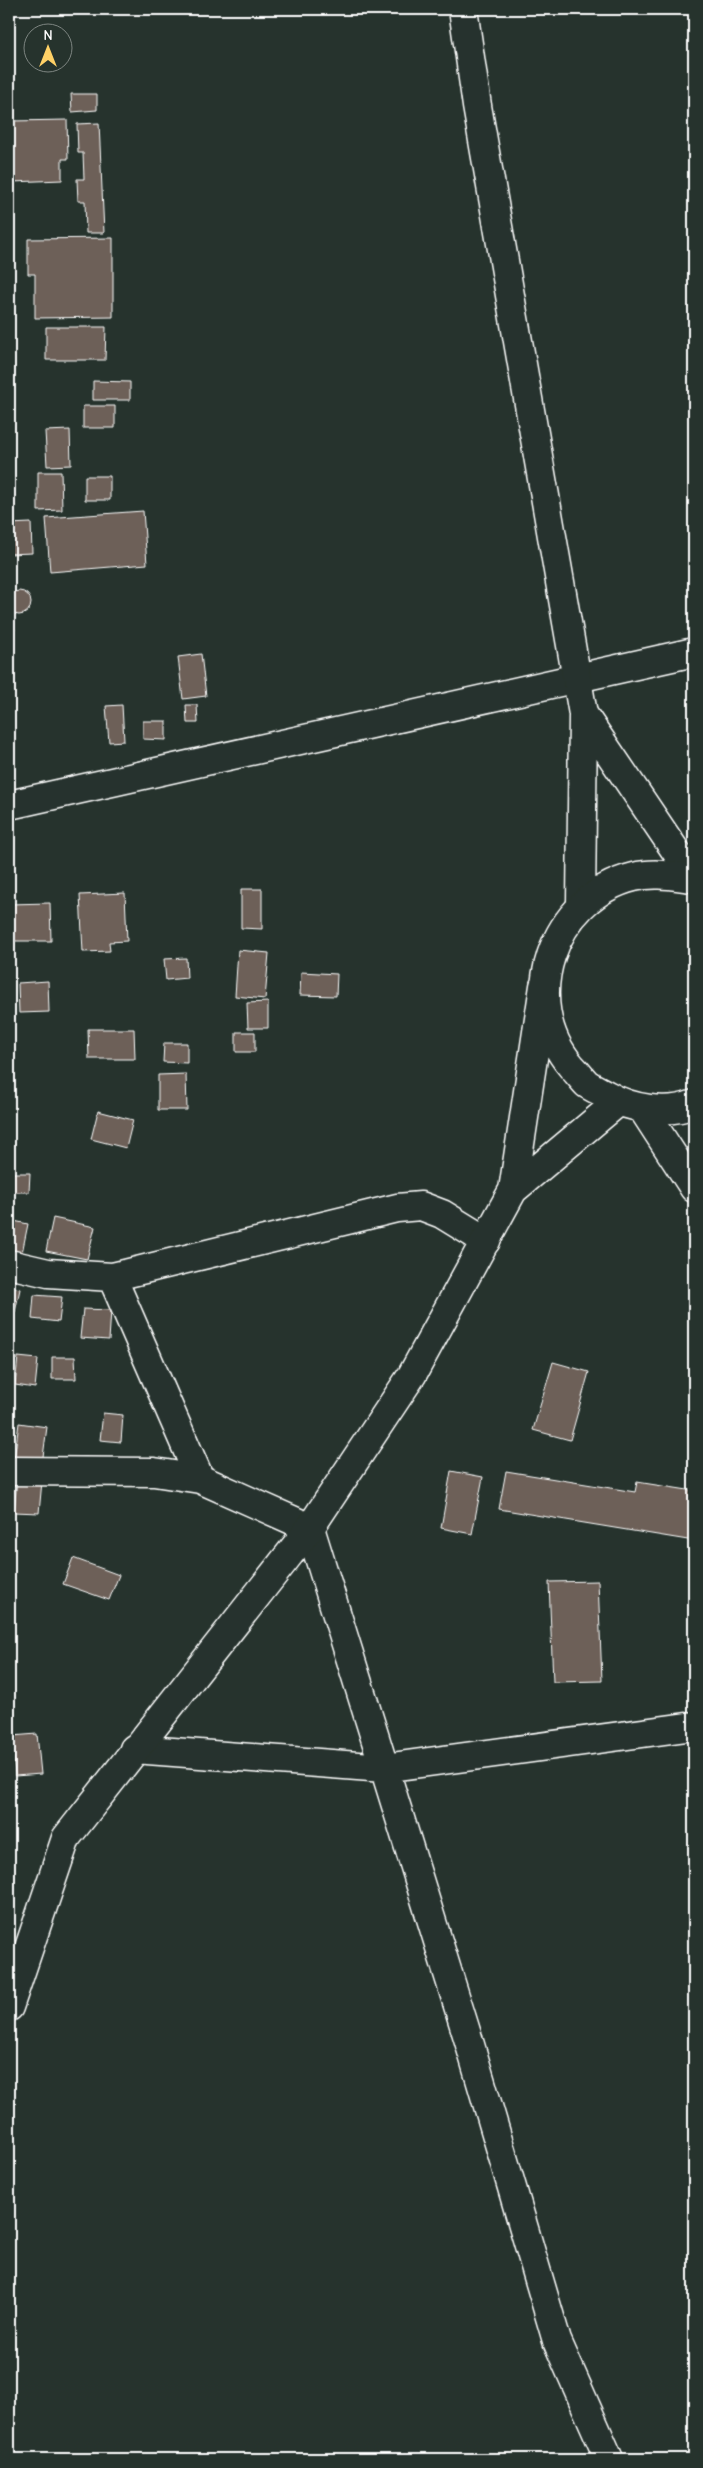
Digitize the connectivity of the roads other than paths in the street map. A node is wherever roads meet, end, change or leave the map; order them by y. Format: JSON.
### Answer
{"nodes":[{"id":1,"x":463,"y":9,"type":"edge"},
{"id":2,"x":694,"y":652,"type":"edge"},
{"id":3,"x":577,"y":676,"type":"junction"},
{"id":4,"x":583,"y":714,"type":"junction"},
{"id":5,"x":9,"y":805,"type":"edge"},
{"id":6,"x":694,"y":878,"type":"edge"},
{"id":7,"x":582,"y":905,"type":"junction"},
{"id":8,"x":544,"y":986,"type":"junction"},
{"id":9,"x":694,"y":1104,"type":"edge"},
{"id":10,"x":630,"y":1105,"type":"junction"},
{"id":11,"x":694,"y":1188,"type":"edge"},
{"id":12,"x":513,"y":1190,"type":"junction"},
{"id":13,"x":486,"y":1241,"type":"junction"},
{"id":14,"x":9,"y":1264,"type":"edge"},
{"id":15,"x":112,"y":1277,"type":"junction"},
{"id":16,"x":9,"y":1471,"type":"edge"},
{"id":17,"x":200,"y":1479,"type":"junction"},
{"id":18,"x":310,"y":1528,"type":"junction"},
{"id":19,"x":694,"y":1726,"type":"edge"},
{"id":20,"x":134,"y":1749,"type":"junction"},
{"id":21,"x":384,"y":1768,"type":"junction"},
{"id":22,"x":9,"y":2007,"type":"edge"},
{"id":23,"x":609,"y":2459,"type":"edge"}],
"edges":[{"from":1,"to":3,"type":"street"},
{"from":2,"to":3,"type":"street"},
{"from":3,"to":4,"type":"street"},
{"from":3,"to":5,"type":"street"},
{"from":4,"to":6,"type":"street"},
{"from":4,"to":7,"type":"street"},
{"from":6,"to":7,"type":"street"},
{"from":7,"to":8,"type":"street"},
{"from":8,"to":10,"type":"street"},
{"from":8,"to":12,"type":"street"},
{"from":9,"to":10,"type":"street"},
{"from":10,"to":11,"type":"street"},
{"from":10,"to":12,"type":"street"},
{"from":12,"to":13,"type":"street"},
{"from":13,"to":15,"type":"street"},
{"from":13,"to":18,"type":"street"},
{"from":14,"to":15,"type":"street"},
{"from":15,"to":17,"type":"street"},
{"from":16,"to":17,"type":"street"},
{"from":17,"to":18,"type":"street"},
{"from":18,"to":20,"type":"street"},
{"from":18,"to":21,"type":"street"},
{"from":19,"to":21,"type":"street"},
{"from":20,"to":21,"type":"street"},
{"from":20,"to":22,"type":"street"},
{"from":21,"to":23,"type":"street"}]}
